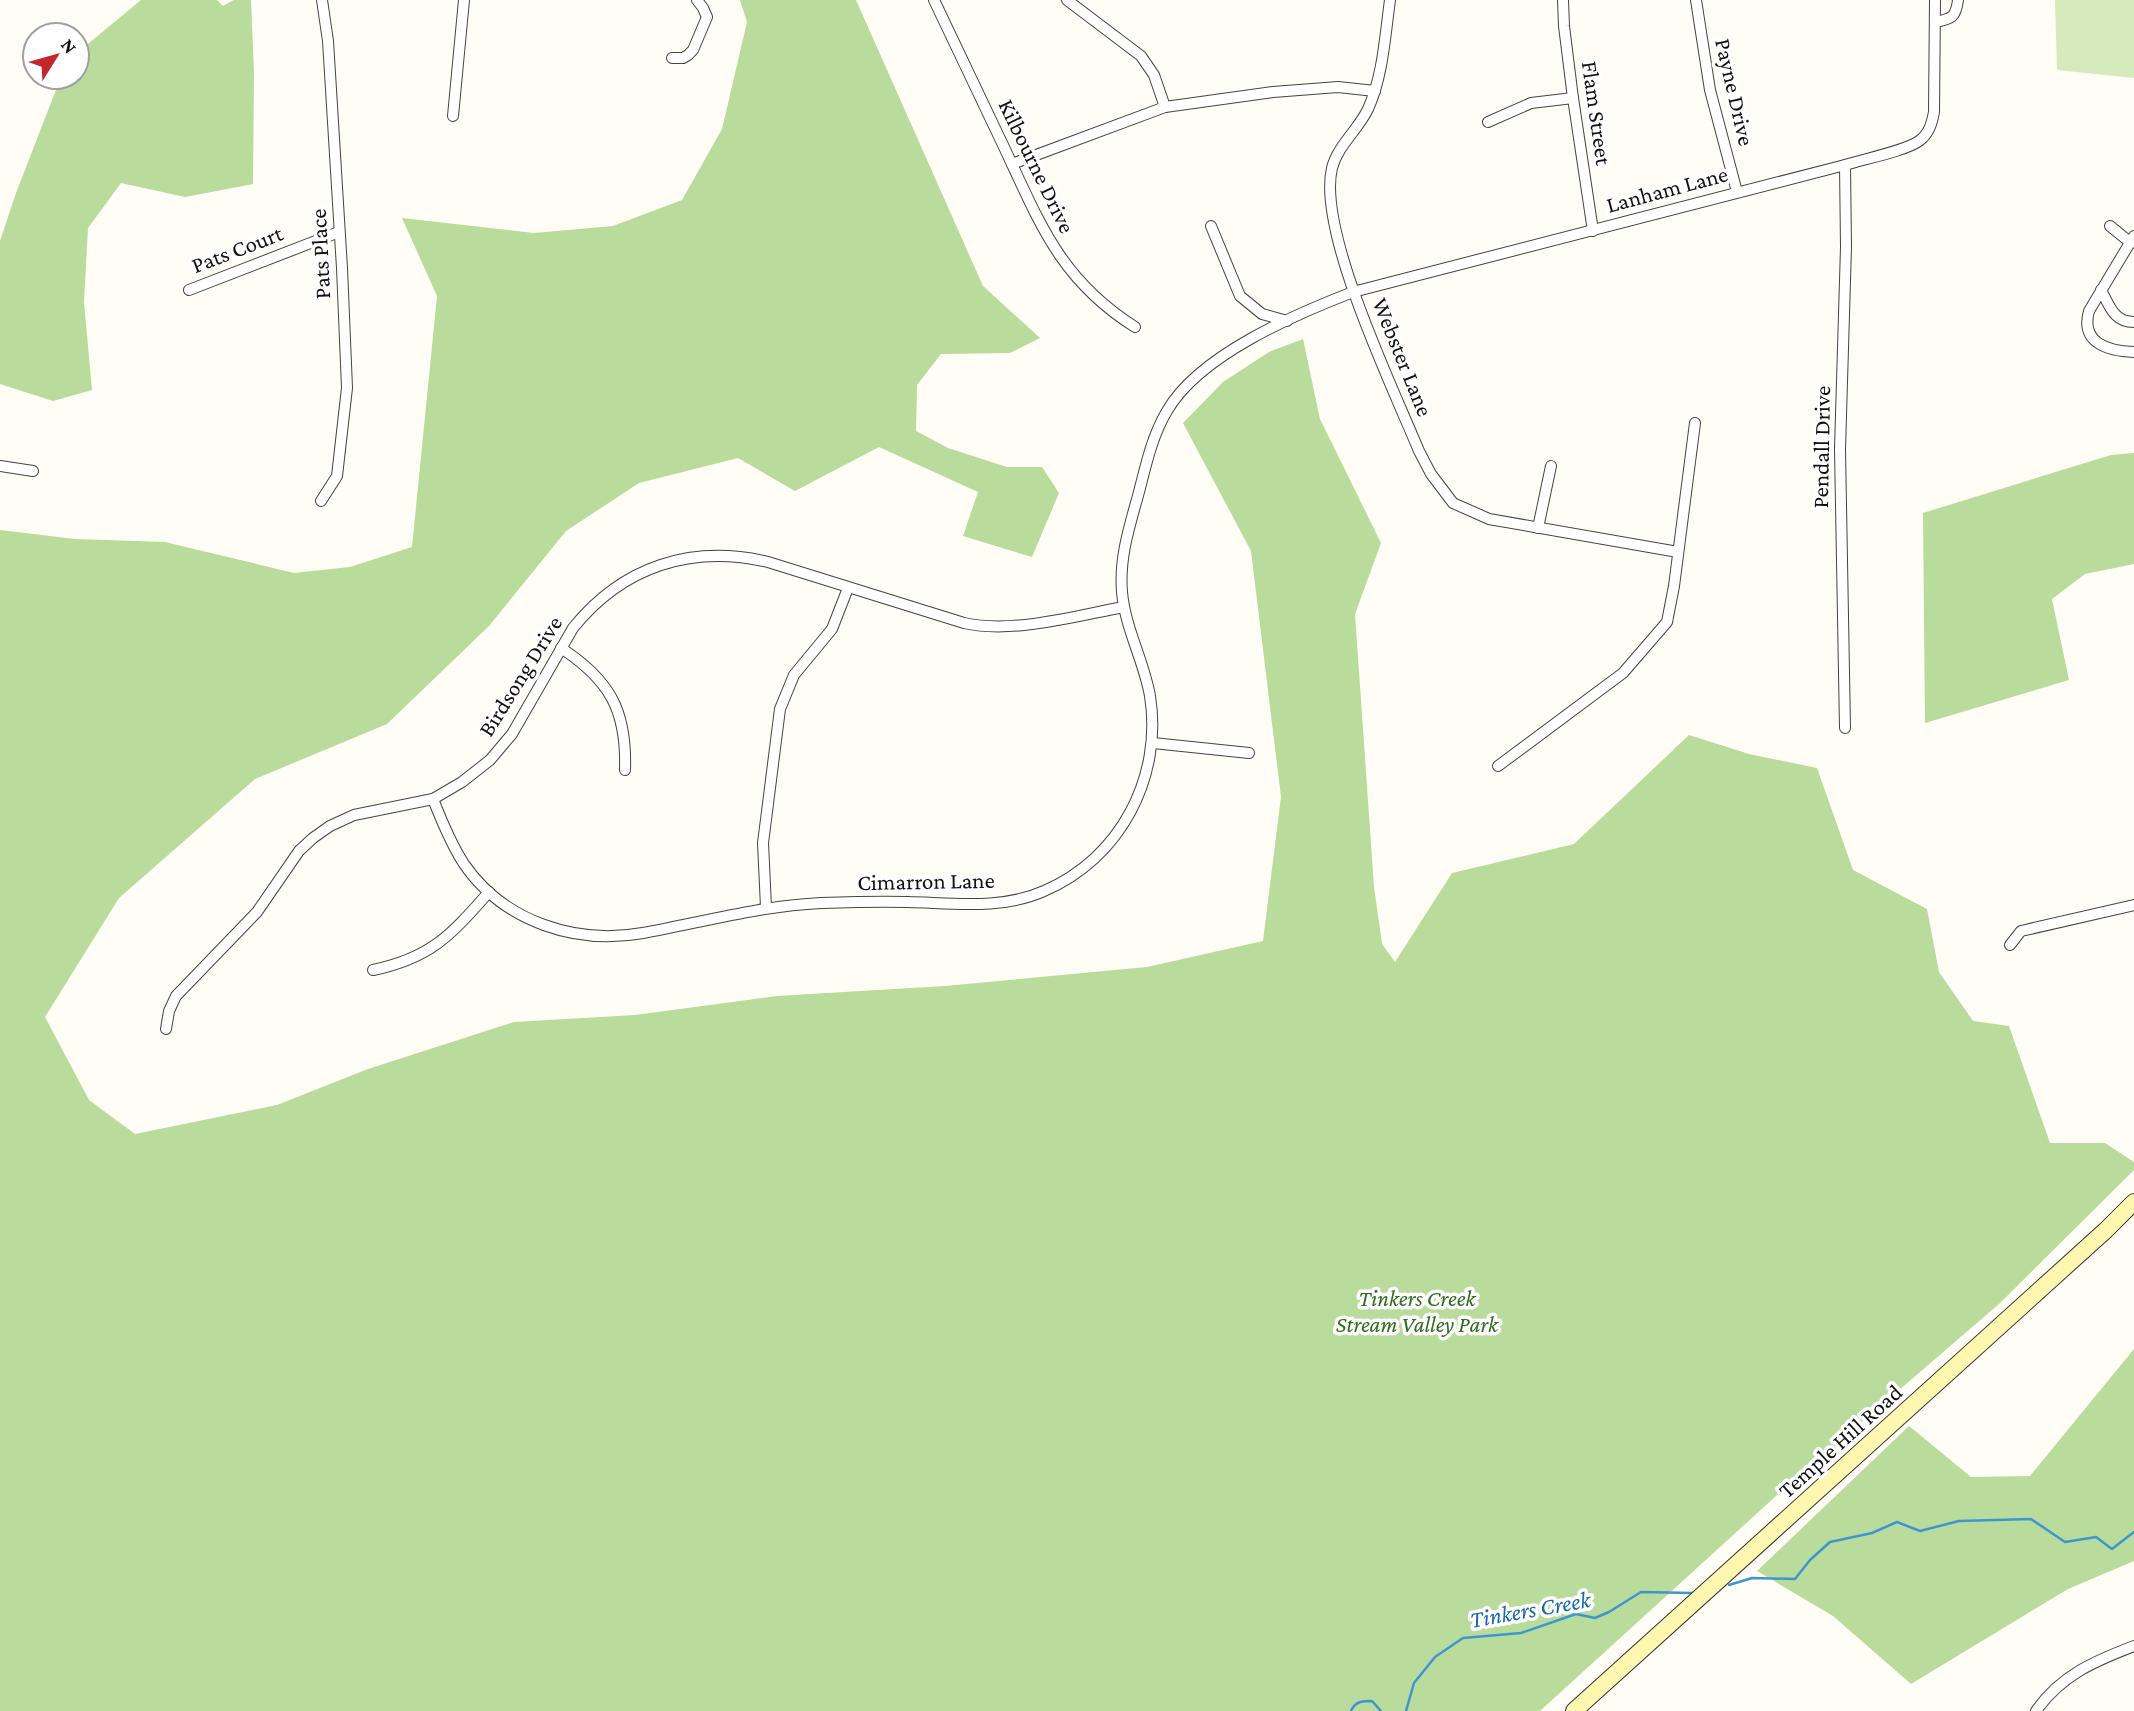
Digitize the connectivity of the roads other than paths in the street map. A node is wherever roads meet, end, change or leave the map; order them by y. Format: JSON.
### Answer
{"nodes":[{"id":1,"x":322,"y":0,"type":"edge"},
{"id":2,"x":464,"y":0,"type":"edge"},
{"id":3,"x":697,"y":0,"type":"edge"},
{"id":4,"x":934,"y":0,"type":"edge"},
{"id":5,"x":1067,"y":0,"type":"edge"},
{"id":6,"x":1390,"y":0,"type":"edge"},
{"id":7,"x":1563,"y":0,"type":"edge"},
{"id":8,"x":1696,"y":0,"type":"edge"},
{"id":9,"x":1935,"y":0,"type":"edge"},
{"id":10,"x":1958,"y":0,"type":"edge"},
{"id":11,"x":1935,"y":22,"type":"junction"},
{"id":12,"x":672,"y":58,"type":"dead end"},
{"id":13,"x":1375,"y":91,"type":"junction"},
{"id":14,"x":1573,"y":98,"type":"junction"},
{"id":15,"x":1165,"y":107,"type":"junction"},
{"id":16,"x":453,"y":116,"type":"dead end"},
{"id":17,"x":1488,"y":122,"type":"dead end"},
{"id":18,"x":1012,"y":163,"type":"junction"},
{"id":19,"x":1845,"y":165,"type":"junction"},
{"id":20,"x":1737,"y":192,"type":"junction"},
{"id":21,"x":1211,"y":226,"type":"dead end"},
{"id":22,"x":2110,"y":226,"type":"dead end"},
{"id":23,"x":1593,"y":231,"type":"junction"},
{"id":24,"x":339,"y":232,"type":"junction"},
{"id":25,"x":2133,"y":239,"type":"edge"},
{"id":26,"x":189,"y":290,"type":"dead end"},
{"id":27,"x":2101,"y":290,"type":"junction"},
{"id":28,"x":1353,"y":292,"type":"junction"},
{"id":29,"x":1284,"y":322,"type":"junction"},
{"id":30,"x":2134,"y":322,"type":"edge"},
{"id":31,"x":1135,"y":327,"type":"dead end"},
{"id":32,"x":2134,"y":352,"type":"edge"},
{"id":33,"x":1210,"y":366,"type":"joint"},
{"id":34,"x":1695,"y":423,"type":"dead end"},
{"id":35,"x":0,"y":466,"type":"edge"},
{"id":36,"x":1551,"y":466,"type":"dead end"},
{"id":37,"x":33,"y":471,"type":"dead end"},
{"id":38,"x":321,"y":501,"type":"dead end"},
{"id":39,"x":1538,"y":528,"type":"junction"},
{"id":40,"x":1678,"y":552,"type":"junction"},
{"id":41,"x":848,"y":588,"type":"junction"},
{"id":42,"x":1124,"y":607,"type":"junction"},
{"id":43,"x":561,"y":648,"type":"junction"},
{"id":44,"x":1845,"y":729,"type":"dead end"},
{"id":45,"x":1153,"y":743,"type":"junction"},
{"id":46,"x":1250,"y":753,"type":"dead end"},
{"id":47,"x":1498,"y":766,"type":"dead end"},
{"id":48,"x":625,"y":769,"type":"dead end"},
{"id":49,"x":433,"y":799,"type":"junction"},
{"id":50,"x":489,"y":892,"type":"junction"},
{"id":51,"x":2134,"y":905,"type":"edge"},
{"id":52,"x":766,"y":907,"type":"junction"},
{"id":53,"x":2010,"y":945,"type":"dead end"},
{"id":54,"x":373,"y":970,"type":"dead end"},
{"id":55,"x":166,"y":1029,"type":"dead end"},
{"id":56,"x":2134,"y":1202,"type":"edge"},
{"id":57,"x":2134,"y":1646,"type":"edge"},
{"id":58,"x":1574,"y":1711,"type":"edge"},
{"id":59,"x":2036,"y":1711,"type":"edge"}],
"edges":[{"from":1,"to":24,"type":"street","name":"Pats Place"},
{"from":2,"to":16,"type":"street"},
{"from":3,"to":12,"type":"street"},
{"from":4,"to":18,"type":"street","name":"Kilbourne Drive"},
{"from":5,"to":15,"type":"street"},
{"from":6,"to":13,"type":"street","name":"Webster Lane"},
{"from":7,"to":14,"type":"street","name":"Flam Street"},
{"from":8,"to":20,"type":"street","name":"Payne Drive"},
{"from":9,"to":11,"type":"street","name":"Lanham Lane"},
{"from":10,"to":11,"type":"street"},
{"from":11,"to":19,"type":"street","name":"Lanham Lane"},
{"from":13,"to":15,"type":"street"},
{"from":13,"to":28,"type":"street","name":"Webster Lane"},
{"from":14,"to":17,"type":"street"},
{"from":14,"to":23,"type":"street","name":"Flam Street"},
{"from":15,"to":18,"type":"street"},
{"from":18,"to":31,"type":"street","name":"Kilbourne Drive"},
{"from":19,"to":20,"type":"street","name":"Lanham Lane"},
{"from":19,"to":44,"type":"street","name":"Pendall Drive"},
{"from":20,"to":23,"type":"street","name":"Lanham Lane"},
{"from":21,"to":29,"type":"street"},
{"from":22,"to":25,"type":"street"},
{"from":23,"to":28,"type":"street","name":"Lanham Lane"},
{"from":24,"to":26,"type":"street","name":"Pats Court"},
{"from":24,"to":38,"type":"street","name":"Pats Place"},
{"from":25,"to":27,"type":"street"},
{"from":27,"to":30,"type":"street"},
{"from":27,"to":32,"type":"street"},
{"from":28,"to":29,"type":"street","name":"Lanham Lane"},
{"from":28,"to":39,"type":"street","name":"Webster Lane"},
{"from":29,"to":33,"type":"street","name":"Lanham Lane"},
{"from":33,"to":42,"type":"street","name":"Cimarron Lane"},
{"from":34,"to":40,"type":"street"},
{"from":35,"to":37,"type":"street"},
{"from":36,"to":39,"type":"street"},
{"from":39,"to":40,"type":"street","name":"Webster Lane"},
{"from":40,"to":47,"type":"street"},
{"from":41,"to":42,"type":"street","name":"Birdsong Drive"},
{"from":41,"to":43,"type":"street","name":"Birdsong Drive"},
{"from":41,"to":52,"type":"street"},
{"from":42,"to":45,"type":"street","name":"Cimarron Lane"},
{"from":43,"to":48,"type":"street"},
{"from":43,"to":49,"type":"street","name":"Birdsong Drive"},
{"from":45,"to":46,"type":"street"},
{"from":45,"to":52,"type":"street","name":"Cimarron Lane"},
{"from":49,"to":50,"type":"street","name":"Cimarron Lane"},
{"from":49,"to":55,"type":"street","name":"Birdsong Drive"},
{"from":50,"to":52,"type":"street","name":"Cimarron Lane"},
{"from":50,"to":54,"type":"street"},
{"from":51,"to":53,"type":"street"},
{"from":56,"to":58,"type":"main road","name":"Temple Hill Road"},
{"from":57,"to":59,"type":"street"}]}
